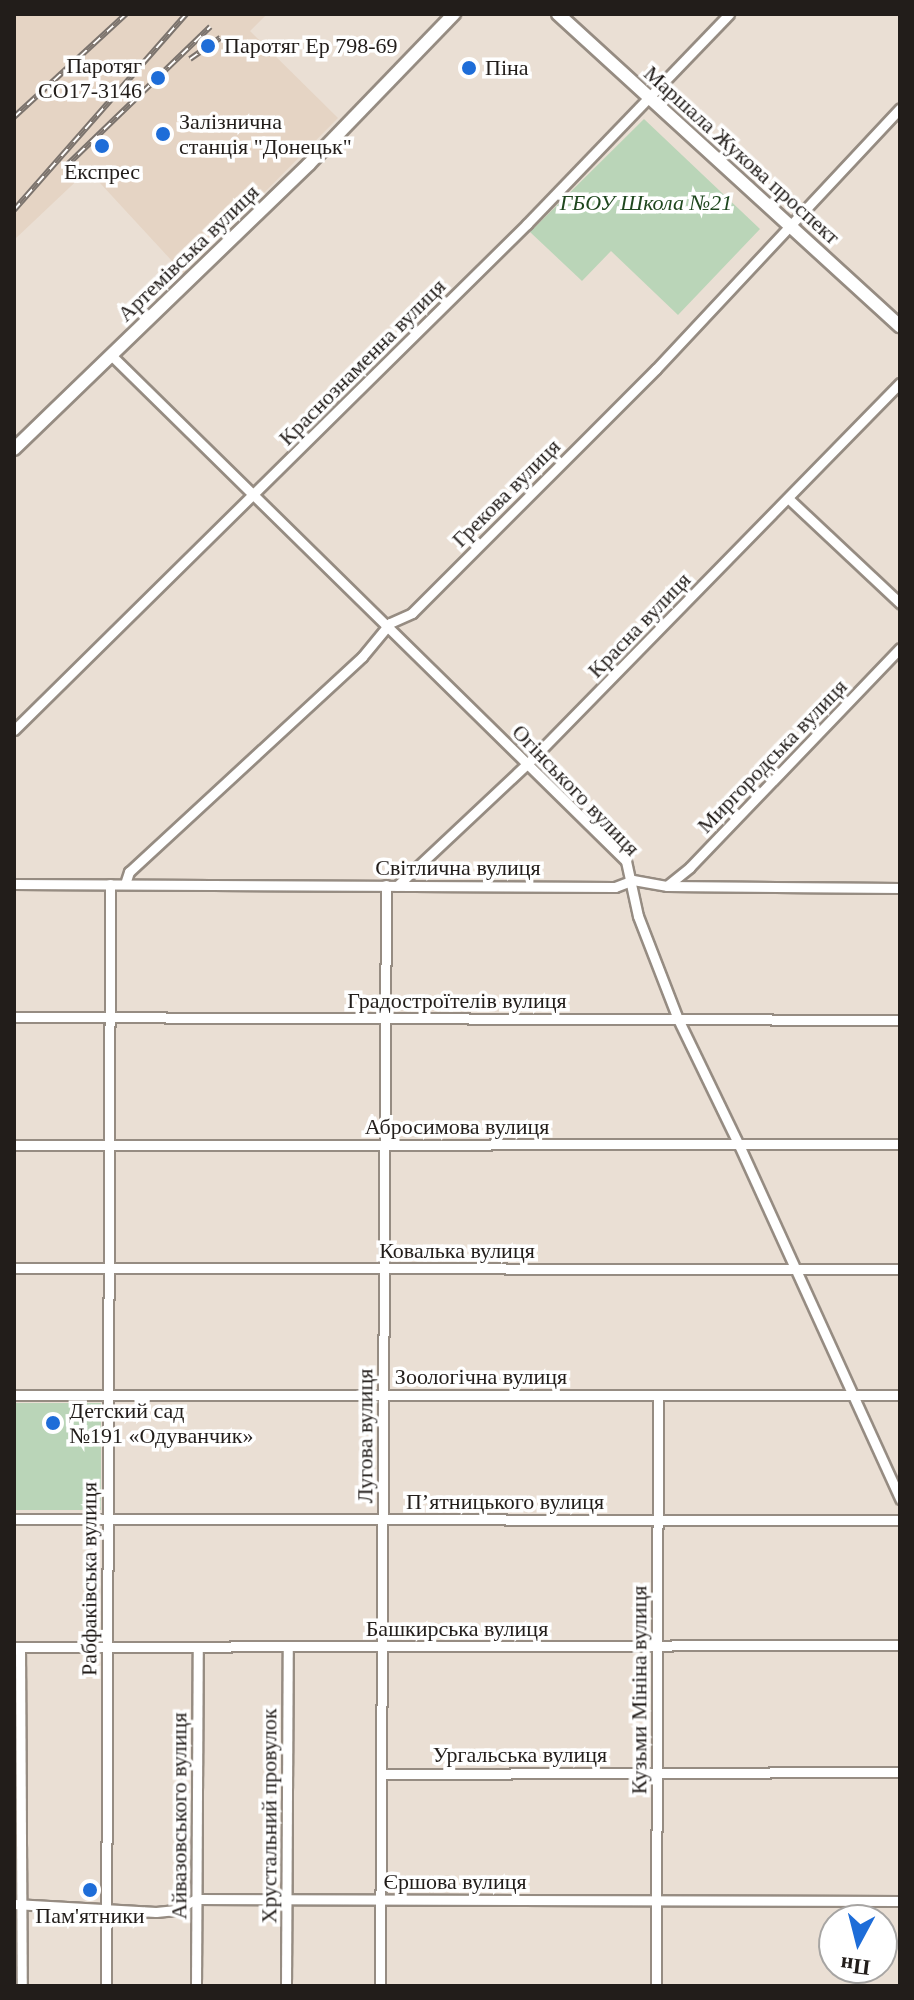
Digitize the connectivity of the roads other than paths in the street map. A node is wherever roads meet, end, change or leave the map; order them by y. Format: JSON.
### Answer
{"nodes":[{"id":1,"x":454,"y":14,"type":"edge"},
{"id":2,"x":558,"y":14,"type":"edge"},
{"id":3,"x":729,"y":14,"type":"edge"},
{"id":4,"x":650,"y":98,"type":"junction"},
{"id":5,"x":900,"y":108,"type":"edge"},
{"id":6,"x":790,"y":226,"type":"junction"},
{"id":7,"x":900,"y":326,"type":"edge"},
{"id":8,"x":111,"y":355,"type":"junction"},
{"id":9,"x":900,"y":383,"type":"edge"},
{"id":10,"x":14,"y":449,"type":"edge"},
{"id":11,"x":256,"y":494,"type":"junction"},
{"id":12,"x":788,"y":498,"type":"junction"},
{"id":13,"x":900,"y":603,"type":"edge"},
{"id":14,"x":388,"y":626,"type":"junction"},
{"id":15,"x":900,"y":648,"type":"edge"},
{"id":16,"x":14,"y":730,"type":"edge"},
{"id":17,"x":527,"y":764,"type":"junction"},
{"id":18,"x":633,"y":880,"type":"junction"},
{"id":19,"x":14,"y":884,"type":"edge"},
{"id":20,"x":110,"y":884,"type":"junction"},
{"id":21,"x":125,"y":884,"type":"junction"},
{"id":22,"x":386,"y":885,"type":"junction"},
{"id":23,"x":397,"y":886,"type":"junction"},
{"id":24,"x":667,"y":886,"type":"junction"},
{"id":25,"x":900,"y":888,"type":"edge"},
{"id":26,"x":14,"y":1017,"type":"edge"},
{"id":27,"x":109,"y":1017,"type":"junction"},
{"id":28,"x":385,"y":1018,"type":"junction"},
{"id":29,"x":678,"y":1019,"type":"junction"},
{"id":30,"x":900,"y":1020,"type":"edge"},
{"id":31,"x":900,"y":1144,"type":"edge"},
{"id":32,"x":14,"y":1145,"type":"edge"},
{"id":33,"x":109,"y":1145,"type":"junction"},
{"id":34,"x":739,"y":1145,"type":"junction"},
{"id":35,"x":384,"y":1146,"type":"junction"},
{"id":36,"x":14,"y":1268,"type":"edge"},
{"id":37,"x":108,"y":1268,"type":"junction"},
{"id":38,"x":384,"y":1269,"type":"junction"},
{"id":39,"x":796,"y":1269,"type":"junction"},
{"id":40,"x":900,"y":1269,"type":"edge"},
{"id":41,"x":14,"y":1395,"type":"edge"},
{"id":42,"x":108,"y":1395,"type":"junction"},
{"id":43,"x":383,"y":1395,"type":"junction"},
{"id":44,"x":658,"y":1395,"type":"junction"},
{"id":45,"x":853,"y":1395,"type":"junction"},
{"id":46,"x":900,"y":1395,"type":"edge"},
{"id":47,"x":900,"y":1499,"type":"edge"},
{"id":48,"x":14,"y":1519,"type":"edge"},
{"id":49,"x":108,"y":1519,"type":"junction"},
{"id":50,"x":382,"y":1519,"type":"junction"},
{"id":51,"x":658,"y":1520,"type":"junction"},
{"id":52,"x":900,"y":1520,"type":"edge"},
{"id":53,"x":900,"y":1645,"type":"edge"},
{"id":54,"x":657,"y":1646,"type":"junction"},
{"id":55,"x":17,"y":1647,"type":"edge"},
{"id":56,"x":198,"y":1647,"type":"junction"},
{"id":57,"x":288,"y":1647,"type":"junction"},
{"id":58,"x":382,"y":1647,"type":"junction"},
{"id":59,"x":107,"y":1648,"type":"junction"},
{"id":60,"x":900,"y":1772,"type":"edge"},
{"id":61,"x":657,"y":1773,"type":"junction"},
{"id":62,"x":381,"y":1774,"type":"junction"},
{"id":63,"x":196,"y":1899,"type":"junction"},
{"id":64,"x":380,"y":1899,"type":"junction"},
{"id":65,"x":286,"y":1900,"type":"junction"},
{"id":66,"x":656,"y":1900,"type":"junction"},
{"id":67,"x":900,"y":1901,"type":"edge"},
{"id":68,"x":18,"y":1904,"type":"edge"},
{"id":69,"x":106,"y":1907,"type":"junction"},
{"id":70,"x":22,"y":1986,"type":"edge"},
{"id":71,"x":106,"y":1986,"type":"edge"},
{"id":72,"x":196,"y":1986,"type":"edge"},
{"id":73,"x":286,"y":1986,"type":"edge"},
{"id":74,"x":380,"y":1986,"type":"edge"},
{"id":75,"x":656,"y":1986,"type":"edge"}],
"edges":[{"from":1,"to":8,"type":"main road","name":"Артемівська вулиця"},
{"from":2,"to":4,"type":"main road","name":"Маршала Жукова проспект"},
{"from":3,"to":4,"type":"street","name":"Краснознаменна вулиця"},
{"from":4,"to":6,"type":"main road","name":"Маршала Жукова проспект"},
{"from":4,"to":11,"type":"street","name":"Краснознаменна вулиця"},
{"from":5,"to":6,"type":"street","name":"Грекова вулиця"},
{"from":6,"to":7,"type":"main road","name":"Маршала Жукова проспект"},
{"from":6,"to":14,"type":"street","name":"Грекова вулиця"},
{"from":8,"to":10,"type":"main road","name":"Артемівська вулиця"},
{"from":8,"to":11,"type":"street","name":"Огінського вулиця"},
{"from":9,"to":12,"type":"street","name":"Красна вулиця"},
{"from":11,"to":14,"type":"street","name":"Огінського вулиця"},
{"from":11,"to":16,"type":"street","name":"Краснознаменна вулиця"},
{"from":12,"to":13,"type":"street"},
{"from":12,"to":17,"type":"street","name":"Красна вулиця"},
{"from":14,"to":17,"type":"street","name":"Огінського вулиця"},
{"from":14,"to":21,"type":"street","name":"Грекова вулиця"},
{"from":15,"to":24,"type":"street","name":"Миргородська вулиця"},
{"from":17,"to":18,"type":"street","name":"Огінського вулиця"},
{"from":17,"to":23,"type":"street","name":"Красна вулиця"},
{"from":18,"to":23,"type":"street","name":"Світлична вулиця"},
{"from":18,"to":24,"type":"street","name":"Світлична вулиця"},
{"from":18,"to":29,"type":"street","name":"Огінського вулиця"},
{"from":19,"to":20,"type":"street","name":"Світлична вулиця"},
{"from":20,"to":21,"type":"street","name":"Світлична вулиця"},
{"from":20,"to":27,"type":"street","name":"Рабфаківська вулиця"},
{"from":21,"to":22,"type":"street","name":"Світлична вулиця"},
{"from":22,"to":23,"type":"street","name":"Світлична вулиця"},
{"from":22,"to":28,"type":"street","name":"Лугова вулиця"},
{"from":24,"to":25,"type":"street","name":"Світлична вулиця"},
{"from":26,"to":27,"type":"street","name":"Градостроїтелiв вулиця"},
{"from":27,"to":28,"type":"street","name":"Градостроїтелiв вулиця"},
{"from":27,"to":33,"type":"street","name":"Рабфаківська вулиця"},
{"from":28,"to":29,"type":"street","name":"Градостроїтелiв вулиця"},
{"from":28,"to":35,"type":"street","name":"Лугова вулиця"},
{"from":29,"to":30,"type":"street","name":"Градостроїтелiв вулиця"},
{"from":29,"to":34,"type":"street","name":"Огінського вулиця"},
{"from":31,"to":34,"type":"street","name":"Абросимова вулиця"},
{"from":32,"to":33,"type":"street","name":"Абросимова вулиця"},
{"from":33,"to":35,"type":"street","name":"Абросимова вулиця"},
{"from":33,"to":37,"type":"street","name":"Рабфаківська вулиця"},
{"from":34,"to":35,"type":"street","name":"Абросимова вулиця"},
{"from":34,"to":39,"type":"street","name":"Огінського вулиця"},
{"from":35,"to":38,"type":"street","name":"Лугова вулиця"},
{"from":36,"to":37,"type":"street","name":"Ковалька вулиця"},
{"from":37,"to":38,"type":"street","name":"Ковалька вулиця"},
{"from":37,"to":42,"type":"street","name":"Рабфаківська вулиця"},
{"from":38,"to":39,"type":"street","name":"Ковалька вулиця"},
{"from":38,"to":43,"type":"street","name":"Лугова вулиця"},
{"from":39,"to":40,"type":"street","name":"Ковалька вулиця"},
{"from":39,"to":45,"type":"street","name":"Огінського вулиця"},
{"from":41,"to":42,"type":"street","name":"Зоологічна вулиця"},
{"from":42,"to":43,"type":"street","name":"Зоологічна вулиця"},
{"from":42,"to":49,"type":"street","name":"Рабфаківська вулиця"},
{"from":43,"to":44,"type":"street","name":"Зоологічна вулиця"},
{"from":43,"to":50,"type":"street","name":"Лугова вулиця"},
{"from":44,"to":45,"type":"street","name":"Зоологічна вулиця"},
{"from":44,"to":51,"type":"street","name":"Кузьми Мініна вулиця"},
{"from":45,"to":46,"type":"street","name":"Зоологічна вулиця"},
{"from":45,"to":47,"type":"street","name":"Огінського вулиця"},
{"from":48,"to":49,"type":"street","name":"П’ятницького вулиця"},
{"from":49,"to":50,"type":"street","name":"П’ятницького вулиця"},
{"from":49,"to":59,"type":"street","name":"Рабфаківська вулиця"},
{"from":50,"to":51,"type":"street","name":"П’ятницького вулиця"},
{"from":50,"to":58,"type":"street","name":"Лугова вулиця"},
{"from":51,"to":52,"type":"street","name":"П’ятницького вулиця"},
{"from":51,"to":54,"type":"street","name":"Кузьми Мініна вулиця"},
{"from":53,"to":54,"type":"street","name":"Башкирська вулиця"},
{"from":54,"to":58,"type":"street","name":"Башкирська вулиця"},
{"from":54,"to":61,"type":"street","name":"Кузьми Мініна вулиця"},
{"from":55,"to":59,"type":"street","name":"Башкирська вулиця"},
{"from":55,"to":68,"type":"street"},
{"from":56,"to":57,"type":"street","name":"Башкирська вулиця"},
{"from":56,"to":59,"type":"street","name":"Башкирська вулиця"},
{"from":56,"to":63,"type":"street","name":"Айвазовського вулиця"},
{"from":57,"to":58,"type":"street","name":"Башкирська вулиця"},
{"from":57,"to":65,"type":"street","name":"Хрустальний провулок"},
{"from":58,"to":62,"type":"street","name":"Лугова вулиця"},
{"from":59,"to":69,"type":"street","name":"Рабфаківська вулиця"},
{"from":60,"to":61,"type":"street","name":"Ургальська вулиця"},
{"from":61,"to":62,"type":"street","name":"Ургальська вулиця"},
{"from":61,"to":66,"type":"street","name":"Кузьми Мініна вулиця"},
{"from":62,"to":64,"type":"street","name":"Лугова вулиця"},
{"from":63,"to":65,"type":"street","name":"Єршова вулиця"},
{"from":63,"to":69,"type":"street","name":"Єршова вулиця"},
{"from":63,"to":72,"type":"street","name":"Айвазовського вулиця"},
{"from":64,"to":65,"type":"street","name":"Єршова вулиця"},
{"from":64,"to":66,"type":"street","name":"Єршова вулиця"},
{"from":64,"to":74,"type":"street","name":"Лугова вулиця"},
{"from":65,"to":73,"type":"street","name":"Хрустальний провулок"},
{"from":66,"to":67,"type":"street","name":"Єршова вулиця"},
{"from":66,"to":75,"type":"street","name":"Кузьми Мініна вулиця"},
{"from":68,"to":69,"type":"street","name":"Єршова вулиця"},
{"from":68,"to":70,"type":"street"},
{"from":69,"to":71,"type":"street","name":"Рабфаківська вулиця"}]}
